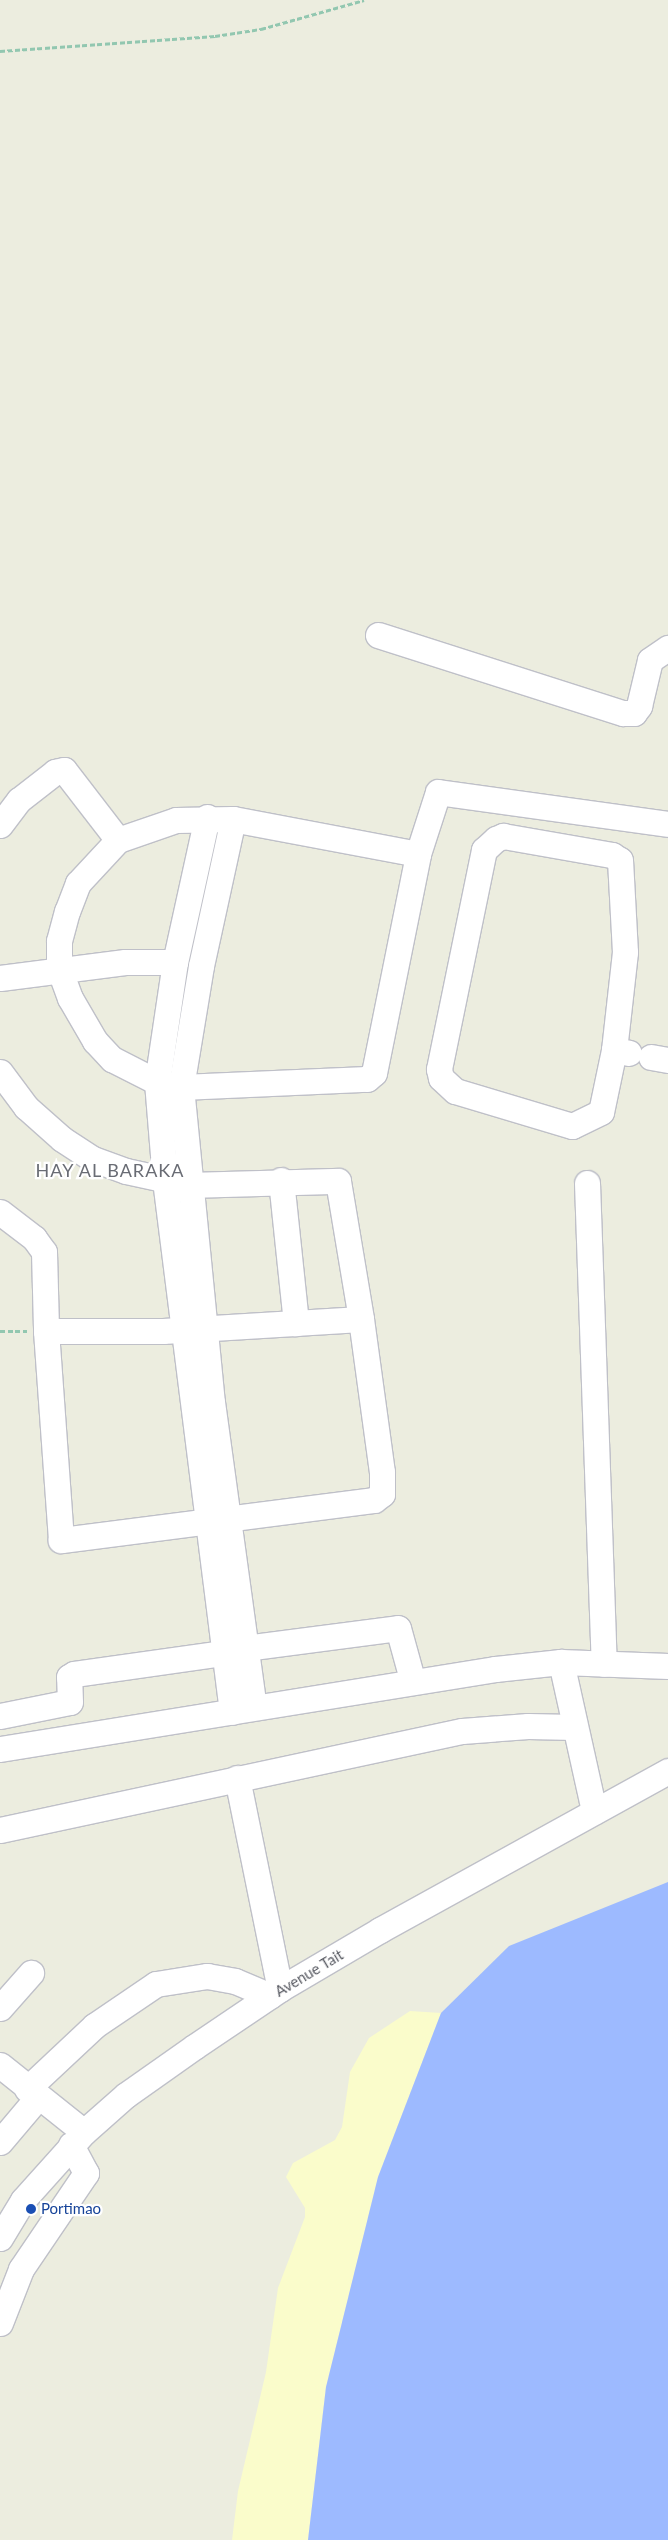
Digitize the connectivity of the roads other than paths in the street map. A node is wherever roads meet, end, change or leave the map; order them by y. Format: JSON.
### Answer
{"nodes":[{"id":1,"x":378,"y":634,"type":"dead end"},
{"id":2,"x":668,"y":648,"type":"edge"},
{"id":3,"x":207,"y":818,"type":"junction"},
{"id":4,"x":233,"y":819,"type":"junction"},
{"id":5,"x":668,"y":824,"type":"edge"},
{"id":6,"x":0,"y":825,"type":"edge"},
{"id":7,"x":118,"y":840,"type":"junction"},
{"id":8,"x":418,"y":854,"type":"junction"},
{"id":9,"x":175,"y":962,"type":"junction"},
{"id":10,"x":59,"y":968,"type":"junction"},
{"id":11,"x":0,"y":978,"type":"edge"},
{"id":12,"x":641,"y":1055,"type":"edge"},
{"id":13,"x":157,"y":1082,"type":"junction"},
{"id":14,"x":3,"y":1084,"type":"edge"},
{"id":15,"x":181,"y":1087,"type":"junction"},
{"id":16,"x":165,"y":1180,"type":"junction"},
{"id":17,"x":281,"y":1180,"type":"junction"},
{"id":18,"x":587,"y":1183,"type":"dead end"},
{"id":19,"x":191,"y":1185,"type":"junction"},
{"id":20,"x":0,"y":1212,"type":"edge"},
{"id":21,"x":361,"y":1319,"type":"junction"},
{"id":22,"x":296,"y":1323,"type":"junction"},
{"id":23,"x":195,"y":1329,"type":"junction"},
{"id":24,"x":46,"y":1331,"type":"junction"},
{"id":25,"x":218,"y":1521,"type":"junction"},
{"id":26,"x":235,"y":1651,"type":"junction"},
{"id":27,"x":560,"y":1662,"type":"junction"},
{"id":28,"x":604,"y":1664,"type":"junction"},
{"id":29,"x":668,"y":1666,"type":"edge"},
{"id":30,"x":412,"y":1679,"type":"junction"},
{"id":31,"x":70,"y":1702,"type":"junction"},
{"id":32,"x":243,"y":1709,"type":"junction"},
{"id":33,"x":0,"y":1716,"type":"edge"},
{"id":34,"x":0,"y":1724,"type":"edge"},
{"id":35,"x":574,"y":1727,"type":"junction"},
{"id":36,"x":75,"y":1738,"type":"junction"},
{"id":37,"x":2,"y":1748,"type":"edge"},
{"id":38,"x":668,"y":1771,"type":"edge"},
{"id":39,"x":237,"y":1778,"type":"junction"},
{"id":40,"x":594,"y":1811,"type":"junction"},
{"id":41,"x":0,"y":1830,"type":"edge"},
{"id":42,"x":32,"y":1973,"type":"dead end"},
{"id":43,"x":275,"y":1993,"type":"junction"},
{"id":44,"x":0,"y":2008,"type":"edge"},
{"id":45,"x":0,"y":2065,"type":"edge"},
{"id":46,"x":33,"y":2092,"type":"junction"},
{"id":47,"x":77,"y":2138,"type":"junction"},
{"id":48,"x":0,"y":2142,"type":"edge"},
{"id":49,"x":1,"y":2232,"type":"edge"},
{"id":50,"x":0,"y":2323,"type":"edge"}],
"edges":[{"from":1,"to":2,"type":"street"},
{"from":3,"to":4,"type":"street"},
{"from":3,"to":7,"type":"street"},
{"from":3,"to":9,"type":"street"},
{"from":4,"to":8,"type":"street"},
{"from":4,"to":15,"type":"street"},
{"from":5,"to":8,"type":"street"},
{"from":6,"to":7,"type":"street"},
{"from":7,"to":10,"type":"street"},
{"from":8,"to":15,"type":"street"},
{"from":9,"to":10,"type":"street"},
{"from":9,"to":13,"type":"street"},
{"from":10,"to":11,"type":"street"},
{"from":10,"to":13,"type":"street"},
{"from":12,"to":12,"type":"street"},
{"from":13,"to":15,"type":"street"},
{"from":13,"to":16,"type":"street"},
{"from":14,"to":16,"type":"street"},
{"from":15,"to":19,"type":"street"},
{"from":16,"to":19,"type":"street"},
{"from":16,"to":23,"type":"street"},
{"from":17,"to":19,"type":"street"},
{"from":17,"to":21,"type":"street"},
{"from":17,"to":22,"type":"street"},
{"from":18,"to":28,"type":"street"},
{"from":19,"to":23,"type":"street"},
{"from":20,"to":24,"type":"street"},
{"from":21,"to":22,"type":"street"},
{"from":21,"to":25,"type":"street"},
{"from":22,"to":23,"type":"street"},
{"from":23,"to":24,"type":"street"},
{"from":23,"to":25,"type":"street"},
{"from":24,"to":25,"type":"street"},
{"from":25,"to":26,"type":"street"},
{"from":26,"to":30,"type":"street"},
{"from":26,"to":31,"type":"street"},
{"from":26,"to":32,"type":"street"},
{"from":27,"to":28,"type":"street"},
{"from":27,"to":30,"type":"street"},
{"from":27,"to":35,"type":"street"},
{"from":28,"to":29,"type":"street"},
{"from":30,"to":32,"type":"street"},
{"from":31,"to":33,"type":"street"},
{"from":31,"to":36,"type":"street"},
{"from":32,"to":36,"type":"street"},
{"from":34,"to":37,"type":"street"},
{"from":35,"to":39,"type":"street"},
{"from":35,"to":40,"type":"street"},
{"from":36,"to":37,"type":"street"},
{"from":38,"to":40,"type":"street","name":"Avenue Tait"},
{"from":39,"to":41,"type":"street"},
{"from":39,"to":43,"type":"street"},
{"from":40,"to":43,"type":"street","name":"Avenue Tait"},
{"from":42,"to":44,"type":"street"},
{"from":43,"to":46,"type":"street"},
{"from":43,"to":47,"type":"street","name":"Avenue Tait"},
{"from":45,"to":46,"type":"street"},
{"from":46,"to":47,"type":"street"},
{"from":46,"to":48,"type":"street"},
{"from":47,"to":49,"type":"street","name":"Avenue Tait"},
{"from":47,"to":50,"type":"street"}]}
